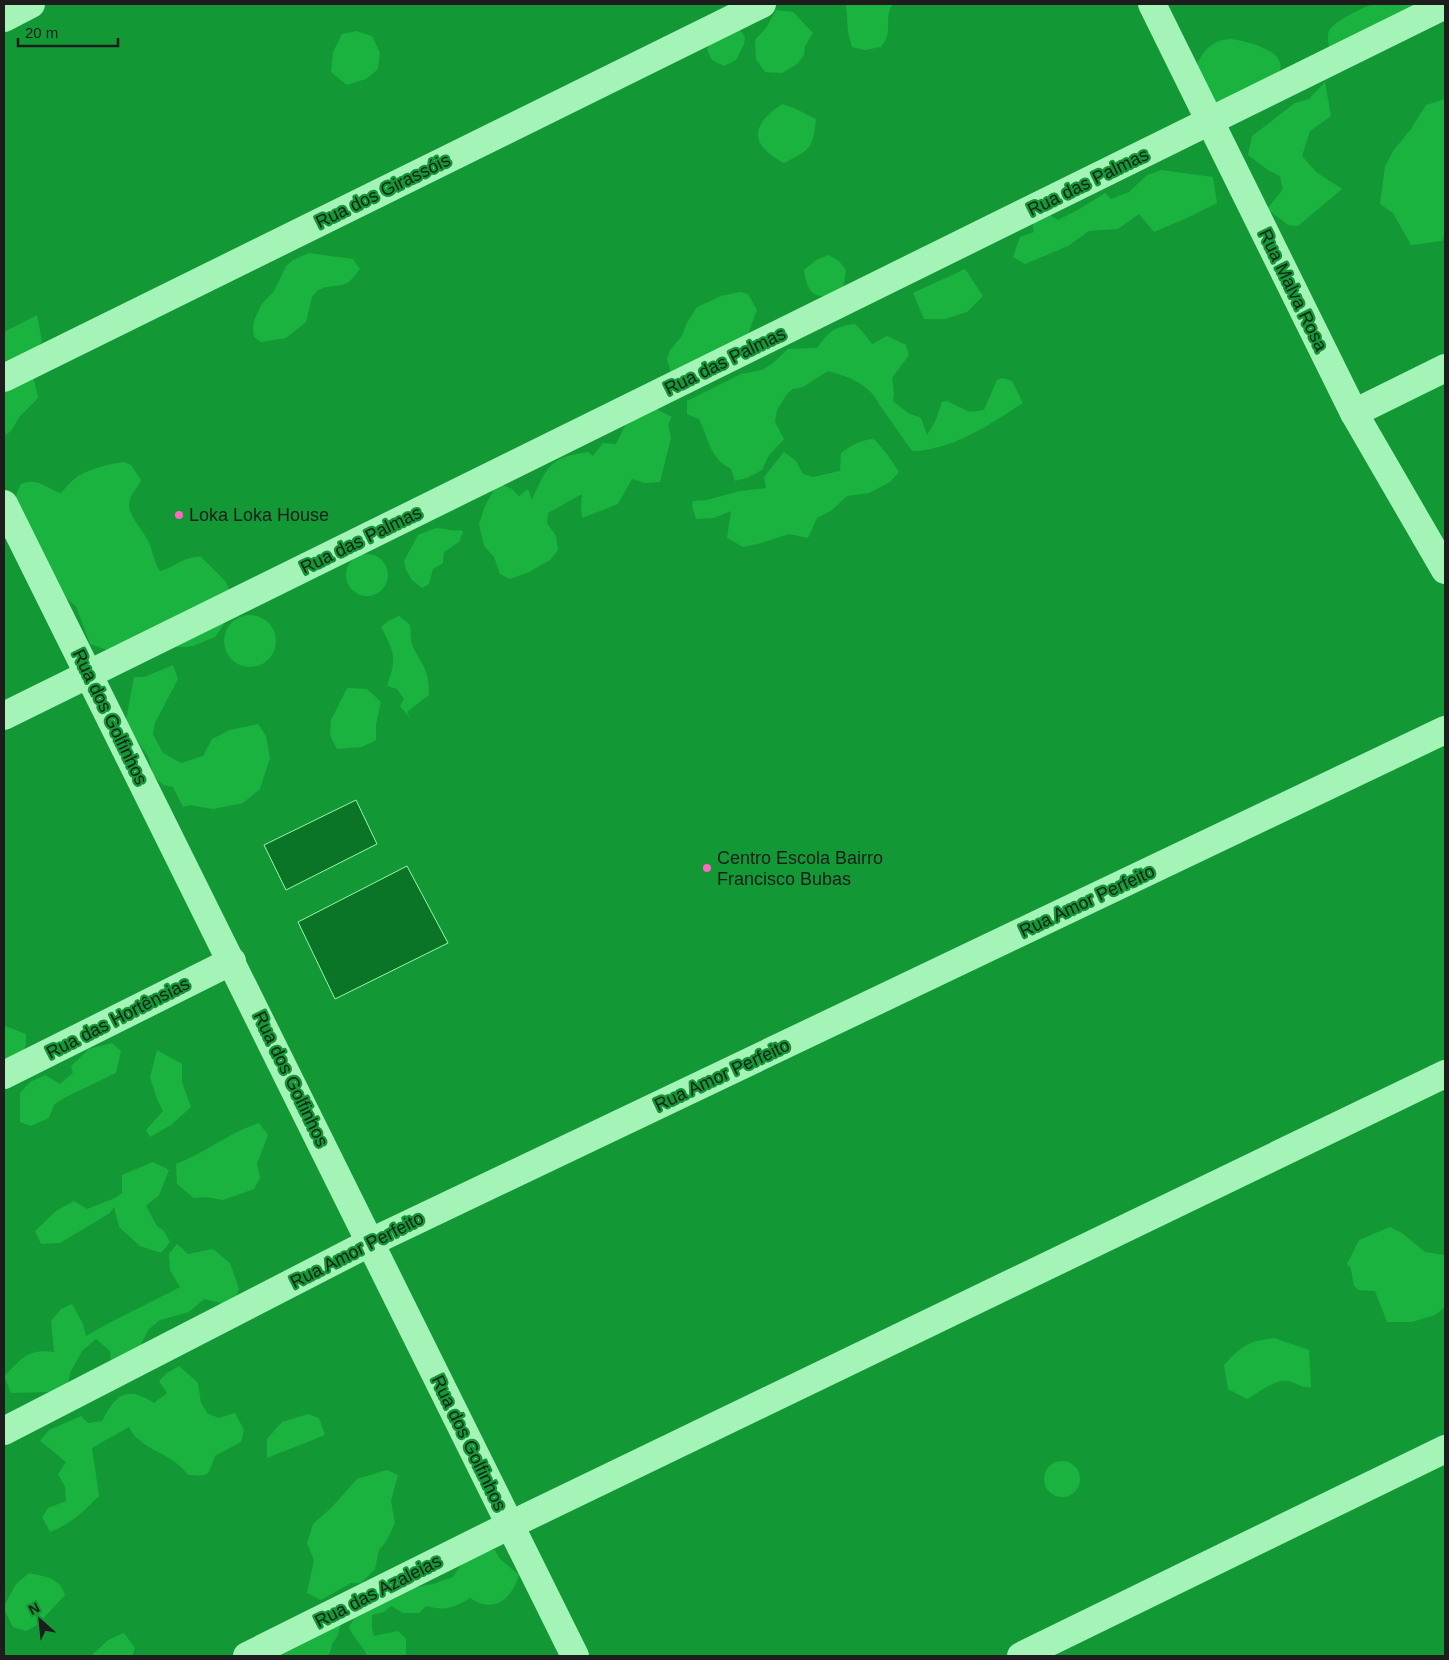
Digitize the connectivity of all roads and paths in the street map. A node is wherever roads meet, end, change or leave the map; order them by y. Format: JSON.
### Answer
{"nodes":[{"id":1,"x":31,"y":4,"type":"edge"},
{"id":2,"x":762,"y":4,"type":"edge"},
{"id":3,"x":1152,"y":4,"type":"edge"},
{"id":4,"x":1445,"y":5,"type":"edge"},
{"id":5,"x":4,"y":18,"type":"edge"},
{"id":6,"x":1210,"y":122,"type":"junction"},
{"id":7,"x":1445,"y":368,"type":"edge"},
{"id":8,"x":4,"y":378,"type":"edge"},
{"id":9,"x":1354,"y":413,"type":"junction"},
{"id":10,"x":4,"y":504,"type":"edge"},
{"id":11,"x":1445,"y":570,"type":"edge"},
{"id":12,"x":89,"y":674,"type":"junction"},
{"id":13,"x":4,"y":716,"type":"edge"},
{"id":14,"x":1445,"y":730,"type":"edge"},
{"id":15,"x":232,"y":960,"type":"junction"},
{"id":16,"x":1445,"y":1074,"type":"edge"},
{"id":17,"x":4,"y":1075,"type":"edge"},
{"id":18,"x":371,"y":1242,"type":"junction"},
{"id":19,"x":4,"y":1431,"type":"edge"},
{"id":20,"x":1445,"y":1449,"type":"edge"},
{"id":21,"x":510,"y":1525,"type":"junction"},
{"id":22,"x":248,"y":1656,"type":"edge"},
{"id":23,"x":575,"y":1656,"type":"edge"},
{"id":24,"x":1021,"y":1656,"type":"edge"}],
"edges":[{"from":1,"to":5,"type":"street"},
{"from":2,"to":8,"type":"street","name":"Rua dos Girassóis"},
{"from":3,"to":6,"type":"street","name":"Rua Malva Rosa"},
{"from":4,"to":6,"type":"street","name":"Rua das Palmas"},
{"from":6,"to":9,"type":"street","name":"Rua Malva Rosa"},
{"from":6,"to":12,"type":"street","name":"Rua das Palmas"},
{"from":7,"to":9,"type":"street"},
{"from":9,"to":11,"type":"street","name":"Rua Malva Rosa"},
{"from":10,"to":12,"type":"street","name":"Rua dos Golfinhos"},
{"from":12,"to":13,"type":"street","name":"Rua das Palmas"},
{"from":12,"to":15,"type":"street","name":"Rua dos Golfinhos"},
{"from":14,"to":18,"type":"street","name":"Rua Amor Perfeito"},
{"from":15,"to":17,"type":"street","name":"Rua das Hortênsias"},
{"from":15,"to":18,"type":"street","name":"Rua dos Golfinhos"},
{"from":16,"to":21,"type":"street","name":"Rua das Azaleias"},
{"from":18,"to":19,"type":"street","name":"Rua Amor Perfeito"},
{"from":18,"to":21,"type":"street","name":"Rua dos Golfinhos"},
{"from":20,"to":24,"type":"street"},
{"from":21,"to":22,"type":"street","name":"Rua das Azaleias"},
{"from":21,"to":23,"type":"street","name":"Rua dos Golfinhos"}]}
